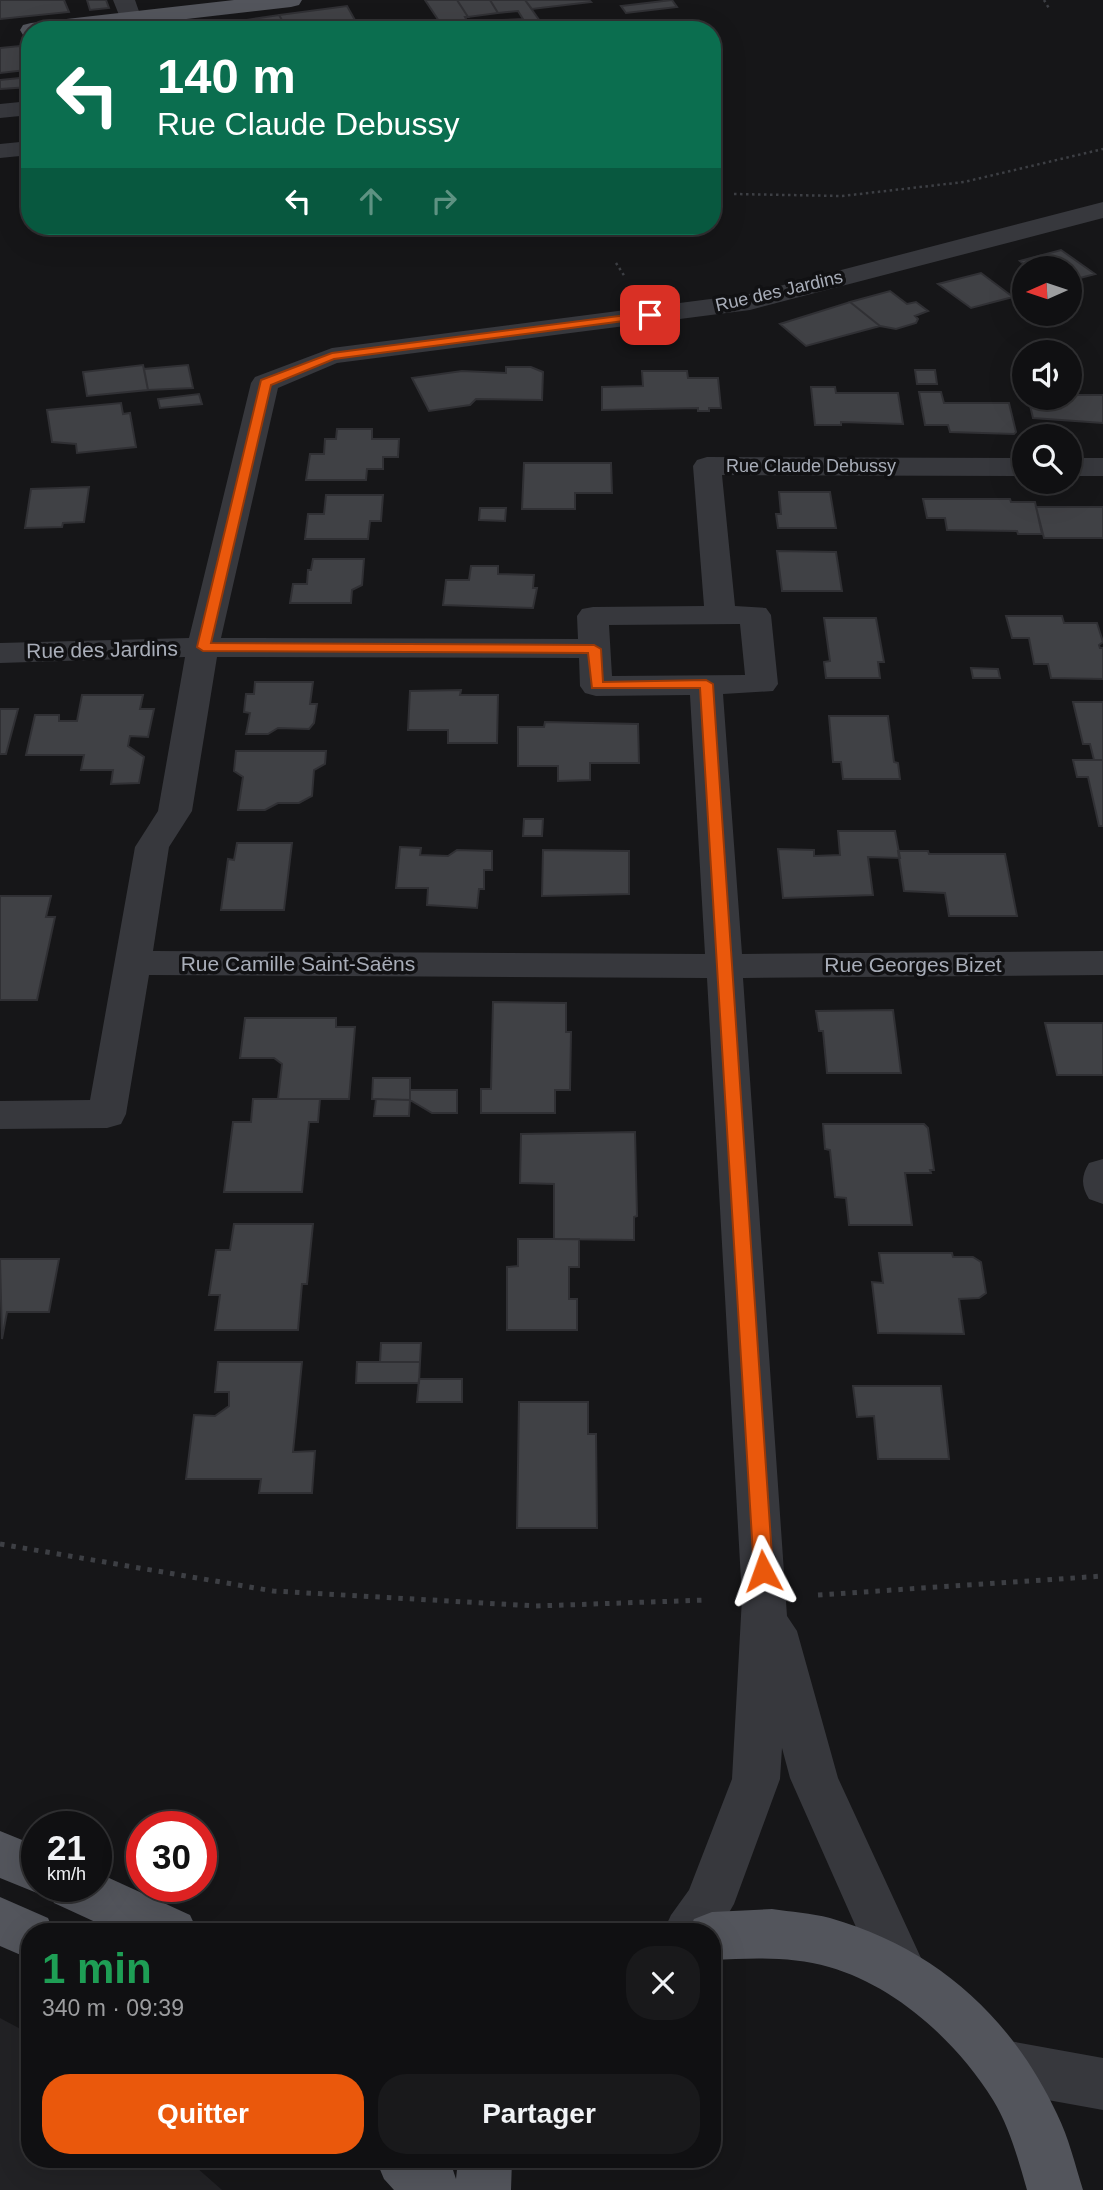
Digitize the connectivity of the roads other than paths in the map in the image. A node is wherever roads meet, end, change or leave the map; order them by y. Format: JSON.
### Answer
{"nodes":[{"id":1,"x":291,"y":0,"type":"edge"},
{"id":2,"x":128,"y":10,"type":"edge"},
{"id":3,"x":74,"y":21,"type":"edge"},
{"id":4,"x":21,"y":109,"type":"edge"},
{"id":5,"x":0,"y":111,"type":"edge"},
{"id":6,"x":21,"y":149,"type":"edge"},
{"id":7,"x":0,"y":151,"type":"edge"},
{"id":8,"x":1103,"y":210,"type":"edge"},
{"id":9,"x":1012,"y":467,"type":"edge"},
{"id":10,"x":1082,"y":467,"type":"edge"},
{"id":11,"x":1103,"y":467,"type":"edge"},
{"id":12,"x":720,"y":615,"type":"junction"},
{"id":13,"x":203,"y":647,"type":"junction"},
{"id":14,"x":594,"y":649,"type":"junction"},
{"id":15,"x":0,"y":653,"type":"edge"},
{"id":16,"x":706,"y":684,"type":"junction"},
{"id":17,"x":134,"y":963,"type":"junction"},
{"id":18,"x":1103,"y":963,"type":"edge"},
{"id":19,"x":723,"y":966,"type":"junction"},
{"id":20,"x":0,"y":1115,"type":"edge"},
{"id":21,"x":1103,"y":1173,"type":"edge"},
{"id":22,"x":1103,"y":1189,"type":"edge"},
{"id":23,"x":765,"y":1598,"type":"junction"},
{"id":24,"x":0,"y":1854,"type":"edge"},
{"id":25,"x":21,"y":1864,"type":"edge"},
{"id":26,"x":107,"y":1902,"type":"edge"},
{"id":27,"x":0,"y":1921,"type":"edge"},
{"id":28,"x":152,"y":1923,"type":"edge"},
{"id":29,"x":695,"y":1923,"type":"edge"},
{"id":30,"x":21,"y":1931,"type":"edge"},
{"id":31,"x":721,"y":1935,"type":"edge"},
{"id":32,"x":901,"y":1971,"type":"junction"},
{"id":33,"x":1004,"y":2066,"type":"junction"},
{"id":34,"x":1103,"y":2084,"type":"edge"},
{"id":35,"x":411,"y":2168,"type":"edge"},
{"id":36,"x":484,"y":2168,"type":"edge"},
{"id":37,"x":433,"y":2190,"type":"edge"},
{"id":38,"x":483,"y":2190,"type":"edge"},
{"id":39,"x":1055,"y":2190,"type":"edge"}],
"edges":[{"from":1,"to":2,"type":"main road"},
{"from":2,"to":3,"type":"main road"},
{"from":4,"to":5,"type":"street"},
{"from":6,"to":7,"type":"street"},
{"from":8,"to":13,"type":"street","name":"Rue des Jardins"},
{"from":9,"to":12,"type":"street","name":"Rue Claude Debussy"},
{"from":10,"to":11,"type":"street"},
{"from":12,"to":14,"type":"street"},
{"from":12,"to":16,"type":"street"},
{"from":13,"to":14,"type":"street","name":"Rue des Jardins"},
{"from":13,"to":15,"type":"street","name":"Rue des Jardins"},
{"from":13,"to":17,"type":"street"},
{"from":14,"to":16,"type":"street"},
{"from":16,"to":19,"type":"street"},
{"from":17,"to":19,"type":"street","name":"Rue Camille Saint-Saëns"},
{"from":17,"to":20,"type":"street"},
{"from":18,"to":19,"type":"street","name":"Rue Georges Bizet"},
{"from":19,"to":23,"type":"street"},
{"from":21,"to":22,"type":"street"},
{"from":23,"to":29,"type":"street"},
{"from":23,"to":32,"type":"street"},
{"from":24,"to":25,"type":"main road"},
{"from":26,"to":28,"type":"main road"},
{"from":27,"to":30,"type":"main road"},
{"from":31,"to":32,"type":"main road"},
{"from":32,"to":33,"type":"main road"},
{"from":33,"to":34,"type":"street"},
{"from":33,"to":39,"type":"main road"},
{"from":35,"to":37,"type":"main road"},
{"from":36,"to":38,"type":"main road"}]}
